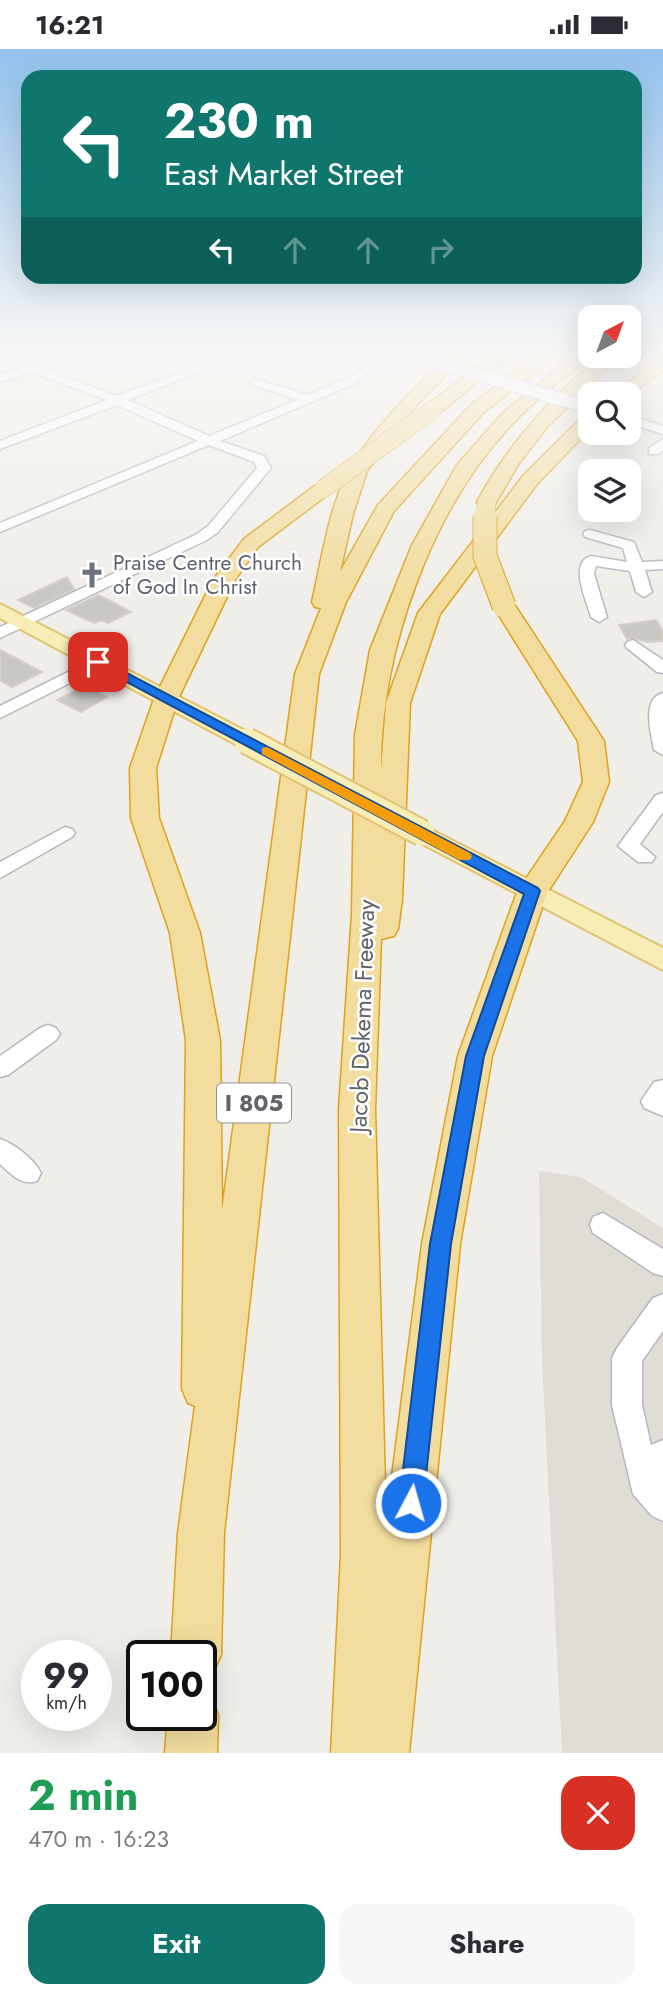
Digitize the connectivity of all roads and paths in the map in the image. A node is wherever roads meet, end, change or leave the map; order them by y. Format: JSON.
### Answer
{"nodes":[{"id":1,"x":35,"y":432,"type":"edge"},
{"id":2,"x":188,"y":432,"type":"edge"},
{"id":3,"x":228,"y":432,"type":"edge"},
{"id":4,"x":387,"y":432,"type":"edge"},
{"id":5,"x":401,"y":432,"type":"edge"},
{"id":6,"x":456,"y":432,"type":"edge"},
{"id":7,"x":496,"y":432,"type":"edge"},
{"id":8,"x":536,"y":432,"type":"edge"},
{"id":9,"x":577,"y":432,"type":"edge"},
{"id":10,"x":207,"y":440,"type":"junction"},
{"id":11,"x":0,"y":445,"type":"edge"},
{"id":12,"x":0,"y":528,"type":"edge"},
{"id":13,"x":590,"y":534,"type":"dead end"},
{"id":14,"x":663,"y":565,"type":"edge"},
{"id":15,"x":635,"y":566,"type":"junction"},
{"id":16,"x":644,"y":592,"type":"dead end"},
{"id":17,"x":0,"y":610,"type":"edge"},
{"id":18,"x":599,"y":617,"type":"dead end"},
{"id":19,"x":23,"y":622,"type":"junction"},
{"id":20,"x":0,"y":633,"type":"edge"},
{"id":21,"x":633,"y":645,"type":"dead end"},
{"id":22,"x":98,"y":662,"type":"junction"},
{"id":23,"x":663,"y":667,"type":"edge"},
{"id":24,"x":307,"y":674,"type":"junction"},
{"id":25,"x":663,"y":698,"type":"edge"},
{"id":26,"x":166,"y":699,"type":"junction"},
{"id":27,"x":0,"y":713,"type":"edge"},
{"id":28,"x":663,"y":751,"type":"edge"},
{"id":29,"x":663,"y":799,"type":"edge"},
{"id":30,"x":65,"y":833,"type":"dead end"},
{"id":31,"x":645,"y":857,"type":"dead end"},
{"id":32,"x":0,"y":871,"type":"edge"},
{"id":33,"x":532,"y":891,"type":"junction"},
{"id":34,"x":663,"y":960,"type":"edge"},
{"id":35,"x":48,"y":1034,"type":"dead end"},
{"id":36,"x":0,"y":1068,"type":"edge"},
{"id":37,"x":663,"y":1089,"type":"edge"},
{"id":38,"x":663,"y":1107,"type":"edge"},
{"id":39,"x":356,"y":1109,"type":"junction"},
{"id":40,"x":0,"y":1149,"type":"edge"},
{"id":41,"x":28,"y":1173,"type":"dead end"},
{"id":42,"x":603,"y":1225,"type":"dead end"},
{"id":43,"x":663,"y":1265,"type":"edge"},
{"id":44,"x":663,"y":1307,"type":"edge"},
{"id":45,"x":663,"y":1455,"type":"edge"},
{"id":46,"x":653,"y":1494,"type":"edge"},
{"id":47,"x":201,"y":1533,"type":"junction"},
{"id":48,"x":196,"y":1640,"type":"edge"},
{"id":49,"x":192,"y":1731,"type":"edge"},
{"id":50,"x":191,"y":1753,"type":"edge"},
{"id":51,"x":357,"y":1753,"type":"edge"},
{"id":52,"x":383,"y":1753,"type":"edge"}],
"edges":[{"from":1,"to":11,"type":"street"},
{"from":2,"to":10,"type":"street"},
{"from":3,"to":10,"type":"street"},
{"from":4,"to":24,"type":"highway"},
{"from":5,"to":26,"type":"highway","bridge":true},
{"from":6,"to":24,"type":"highway","number":"I 805"},
{"from":7,"to":39,"type":"highway","name":"Jacob Dekema Freeway"},
{"from":8,"to":33,"type":"highway","bridge":true},
{"from":9,"to":39,"type":"highway"},
{"from":10,"to":12,"type":"street"},
{"from":10,"to":19,"type":"street"},
{"from":13,"to":15,"type":"street"},
{"from":14,"to":15,"type":"street"},
{"from":15,"to":16,"type":"street"},
{"from":15,"to":18,"type":"street"},
{"from":17,"to":19,"type":"main road"},
{"from":19,"to":20,"type":"street"},
{"from":19,"to":22,"type":"main road"},
{"from":21,"to":23,"type":"street"},
{"from":22,"to":26,"type":"main road"},
{"from":22,"to":27,"type":"street"},
{"from":24,"to":47,"type":"highway","number":"I 805"},
{"from":25,"to":28,"type":"street"},
{"from":26,"to":33,"type":"main road","bridge":true},
{"from":26,"to":47,"type":"highway"},
{"from":29,"to":31,"type":"street"},
{"from":30,"to":32,"type":"street"},
{"from":33,"to":34,"type":"main road"},
{"from":33,"to":52,"type":"highway"},
{"from":35,"to":36,"type":"street"},
{"from":37,"to":38,"type":"street"},
{"from":39,"to":51,"type":"highway","name":"Jacob Dekema Freeway"},
{"from":40,"to":41,"type":"street"},
{"from":42,"to":43,"type":"street"},
{"from":44,"to":46,"type":"street"},
{"from":45,"to":46,"type":"street"},
{"from":47,"to":48,"type":"highway","number":"I 805"},
{"from":49,"to":50,"type":"highway"}]}
